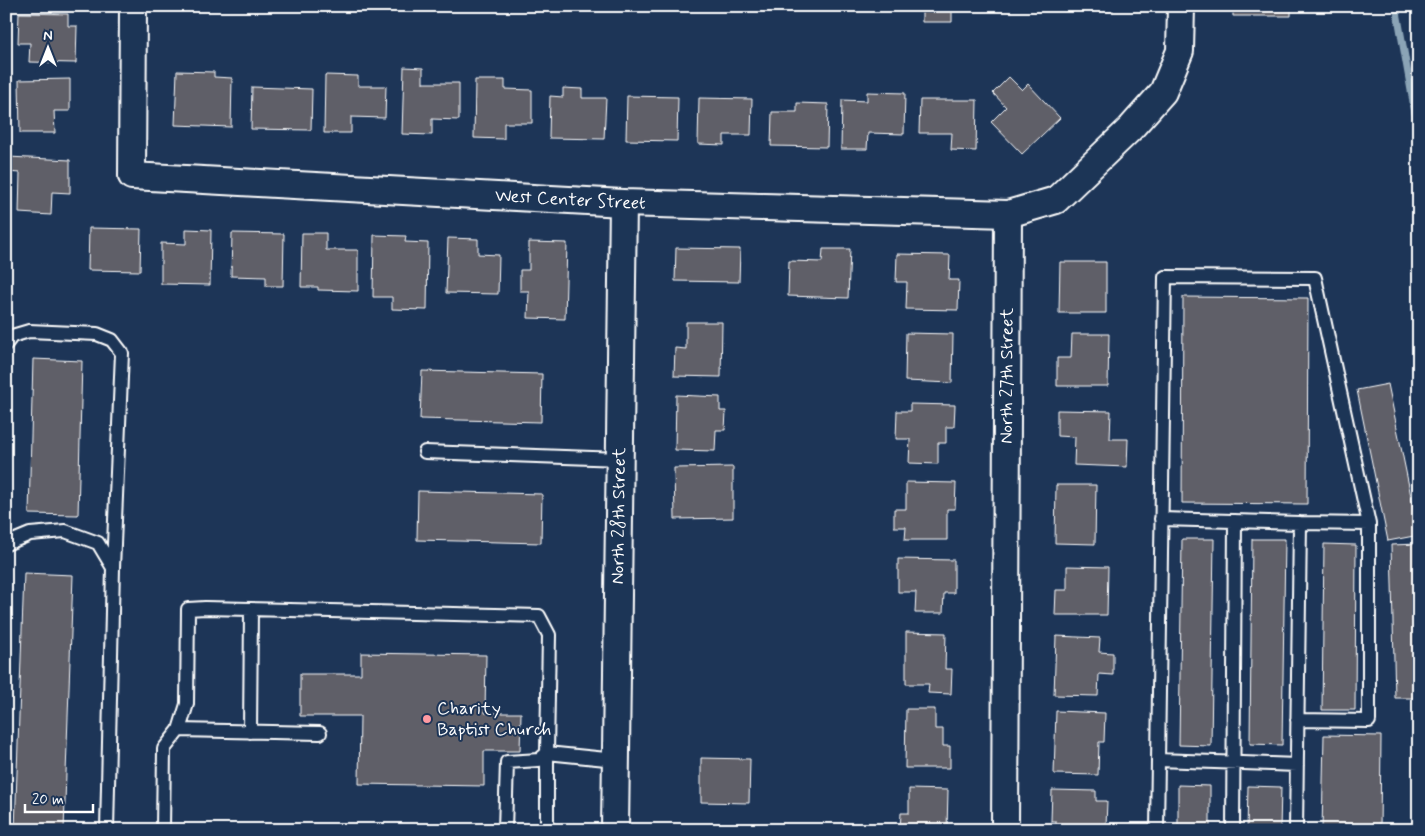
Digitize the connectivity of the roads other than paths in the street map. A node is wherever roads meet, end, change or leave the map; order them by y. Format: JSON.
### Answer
{"nodes":[{"id":1,"x":134,"y":6,"type":"edge"},
{"id":2,"x":1181,"y":6,"type":"edge"},
{"id":3,"x":623,"y":203,"type":"junction"},
{"id":4,"x":1008,"y":214,"type":"junction"},
{"id":5,"x":6,"y":344,"type":"edge"},
{"id":6,"x":425,"y":452,"type":"dead end"},
{"id":7,"x":620,"y":458,"type":"junction"},
{"id":8,"x":1161,"y":519,"type":"junction"},
{"id":9,"x":1234,"y":521,"type":"junction"},
{"id":10,"x":1300,"y":522,"type":"junction"},
{"id":11,"x":1369,"y":524,"type":"junction"},
{"id":12,"x":6,"y":544,"type":"edge"},
{"id":13,"x":113,"y":568,"type":"junction"},
{"id":14,"x":251,"y":610,"type":"junction"},
{"id":15,"x":1298,"y":720,"type":"junction"},
{"id":16,"x":179,"y":730,"type":"junction"},
{"id":17,"x":250,"y":732,"type":"junction"},
{"id":18,"x":320,"y":733,"type":"dead end"},
{"id":19,"x":546,"y":753,"type":"junction"},
{"id":20,"x":616,"y":760,"type":"junction"},
{"id":21,"x":1158,"y":760,"type":"junction"},
{"id":22,"x":1233,"y":763,"type":"junction"},
{"id":23,"x":1297,"y":765,"type":"junction"},
{"id":24,"x":107,"y":830,"type":"edge"},
{"id":25,"x":163,"y":830,"type":"edge"},
{"id":26,"x":506,"y":830,"type":"edge"},
{"id":27,"x":547,"y":830,"type":"edge"},
{"id":28,"x":615,"y":830,"type":"edge"},
{"id":29,"x":1005,"y":830,"type":"edge"},
{"id":30,"x":1157,"y":830,"type":"edge"},
{"id":31,"x":1233,"y":830,"type":"edge"},
{"id":32,"x":1296,"y":830,"type":"edge"}],
"edges":[{"from":1,"to":3,"type":"street","name":"West Center Street"},
{"from":2,"to":4,"type":"street"},
{"from":3,"to":4,"type":"street","name":"West Center Street"},
{"from":3,"to":7,"type":"street","name":"North 28th Street"},
{"from":4,"to":29,"type":"street","name":"North 27th Street"},
{"from":5,"to":13,"type":"lane"},
{"from":6,"to":7,"type":"lane"},
{"from":7,"to":20,"type":"street","name":"North 28th Street"},
{"from":8,"to":9,"type":"lane"},
{"from":8,"to":11,"type":"lane"},
{"from":8,"to":21,"type":"lane"},
{"from":9,"to":10,"type":"lane"},
{"from":9,"to":22,"type":"lane"},
{"from":10,"to":11,"type":"lane"},
{"from":10,"to":15,"type":"lane"},
{"from":11,"to":15,"type":"lane"},
{"from":12,"to":13,"type":"lane"},
{"from":13,"to":24,"type":"lane"},
{"from":14,"to":16,"type":"lane"},
{"from":14,"to":17,"type":"lane"},
{"from":14,"to":19,"type":"lane"},
{"from":15,"to":23,"type":"lane"},
{"from":16,"to":17,"type":"lane"},
{"from":16,"to":25,"type":"lane"},
{"from":17,"to":18,"type":"lane"},
{"from":19,"to":20,"type":"lane"},
{"from":19,"to":26,"type":"lane"},
{"from":19,"to":27,"type":"lane"},
{"from":20,"to":28,"type":"street","name":"North 28th Street"},
{"from":21,"to":22,"type":"lane"},
{"from":21,"to":30,"type":"lane"},
{"from":22,"to":23,"type":"lane"},
{"from":22,"to":31,"type":"lane"},
{"from":23,"to":32,"type":"lane"}]}
